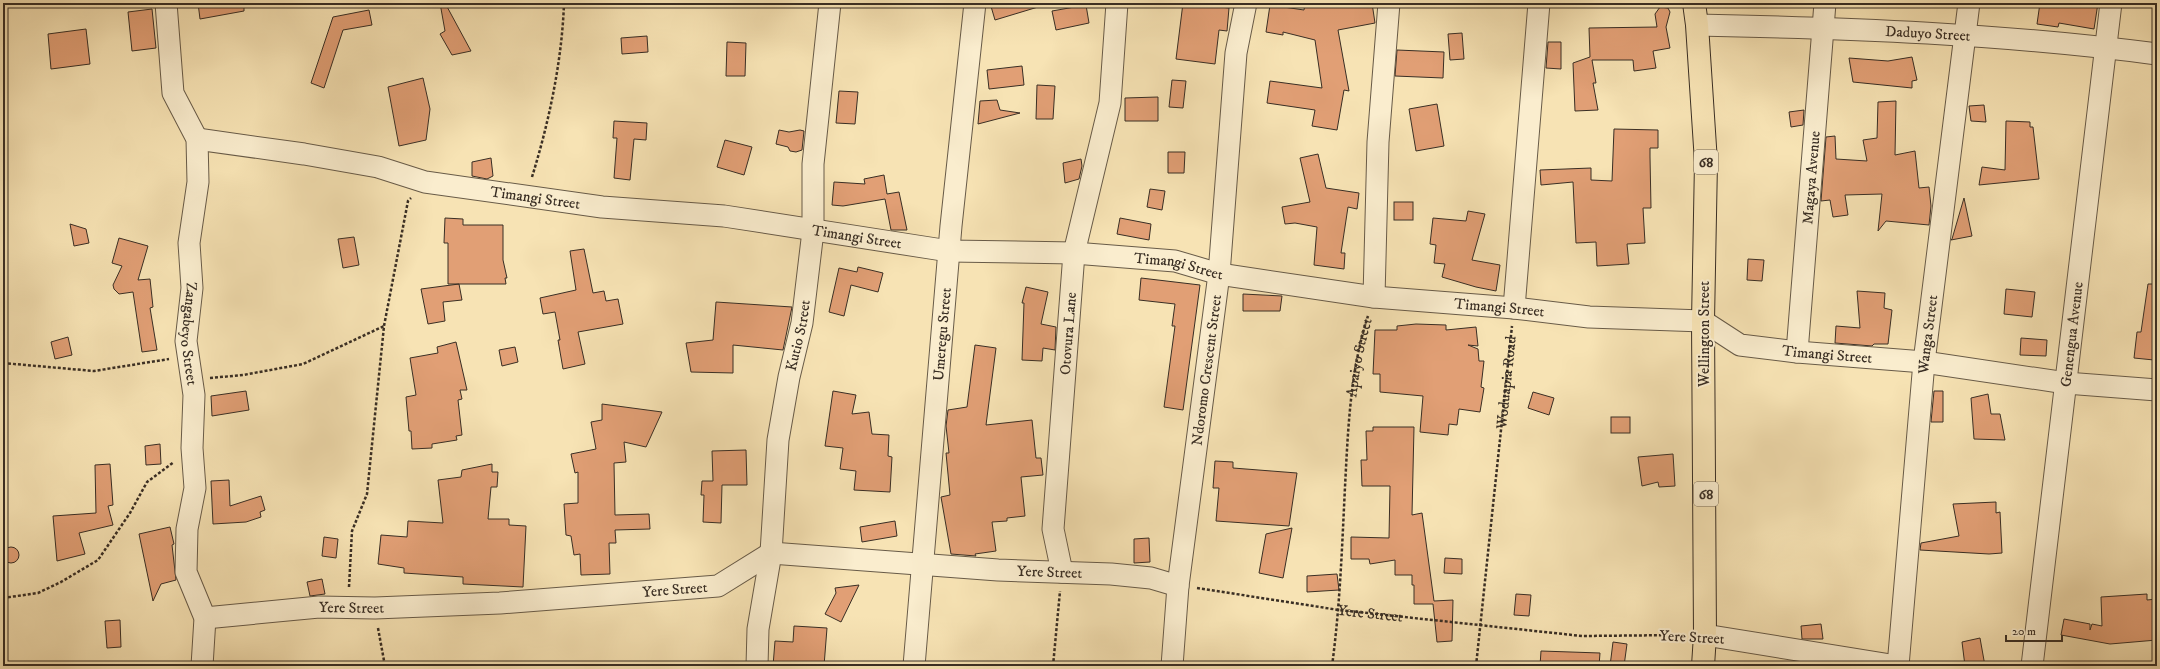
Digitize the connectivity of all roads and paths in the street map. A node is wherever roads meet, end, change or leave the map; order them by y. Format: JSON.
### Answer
{"nodes":[{"id":1,"x":166,"y":3,"type":"edge"},
{"id":2,"x":564,"y":3,"type":"edge"},
{"id":3,"x":830,"y":3,"type":"edge"},
{"id":4,"x":975,"y":3,"type":"edge"},
{"id":5,"x":1117,"y":3,"type":"edge"},
{"id":6,"x":1246,"y":3,"type":"edge"},
{"id":7,"x":1389,"y":3,"type":"edge"},
{"id":8,"x":1539,"y":3,"type":"edge"},
{"id":9,"x":1694,"y":3,"type":"edge"},
{"id":10,"x":1825,"y":3,"type":"edge"},
{"id":11,"x":1969,"y":3,"type":"edge"},
{"id":12,"x":2111,"y":3,"type":"edge"},
{"id":13,"x":1697,"y":25,"type":"junction"},
{"id":14,"x":1822,"y":28,"type":"junction"},
{"id":15,"x":1965,"y":36,"type":"junction"},
{"id":16,"x":2106,"y":47,"type":"junction"},
{"id":17,"x":2157,"y":54,"type":"edge"},
{"id":18,"x":197,"y":139,"type":"junction"},
{"id":19,"x":424,"y":182,"type":"junction"},
{"id":20,"x":526,"y":195,"type":"junction"},
{"id":21,"x":812,"y":231,"type":"junction"},
{"id":22,"x":949,"y":250,"type":"junction"},
{"id":23,"x":1074,"y":253,"type":"junction"},
{"id":24,"x":1219,"y":274,"type":"junction"},
{"id":25,"x":1374,"y":297,"type":"junction"},
{"id":26,"x":1514,"y":308,"type":"junction"},
{"id":27,"x":1703,"y":321,"type":"junction"},
{"id":28,"x":1797,"y":352,"type":"junction"},
{"id":29,"x":1924,"y":362,"type":"junction"},
{"id":30,"x":2066,"y":383,"type":"junction"},
{"id":31,"x":2157,"y":390,"type":"edge"},
{"id":32,"x":192,"y":448,"type":"junction"},
{"id":33,"x":772,"y":553,"type":"junction"},
{"id":34,"x":923,"y":565,"type":"junction"},
{"id":35,"x":1062,"y":572,"type":"junction"},
{"id":36,"x":1178,"y":586,"type":"junction"},
{"id":37,"x":3,"y":598,"type":"edge"},
{"id":38,"x":375,"y":608,"type":"junction"},
{"id":39,"x":1339,"y":610,"type":"junction"},
{"id":40,"x":205,"y":618,"type":"junction"},
{"id":41,"x":1482,"y":625,"type":"junction"},
{"id":42,"x":1706,"y":635,"type":"junction"},
{"id":43,"x":202,"y":666,"type":"edge"},
{"id":44,"x":385,"y":666,"type":"edge"},
{"id":45,"x":757,"y":666,"type":"edge"},
{"id":46,"x":914,"y":666,"type":"edge"},
{"id":47,"x":1053,"y":666,"type":"edge"},
{"id":48,"x":1172,"y":666,"type":"edge"},
{"id":49,"x":1332,"y":666,"type":"edge"},
{"id":50,"x":1476,"y":666,"type":"edge"},
{"id":51,"x":1702,"y":666,"type":"edge"},
{"id":52,"x":1898,"y":666,"type":"edge"},
{"id":53,"x":2032,"y":666,"type":"edge"}],
"edges":[{"from":1,"to":18,"type":"street","name":"Zangabeyo Street"},
{"from":2,"to":20,"type":"path"},
{"from":3,"to":21,"type":"street","name":"Kutio Street"},
{"from":4,"to":22,"type":"street","name":"Umeregu Street"},
{"from":5,"to":23,"type":"street","name":"Otovura Lane"},
{"from":6,"to":24,"type":"street","name":"Ndoromo Crescent Street"},
{"from":7,"to":25,"type":"street","name":"Apaiyo Street"},
{"from":8,"to":26,"type":"street"},
{"from":9,"to":13,"type":"main road","name":"Wellington Street","number":"68"},
{"from":10,"to":14,"type":"street","name":"Magaya Avenue"},
{"from":11,"to":15,"type":"street","name":"Wanga Street"},
{"from":12,"to":16,"type":"street","name":"Genengua Avenue"},
{"from":13,"to":14,"type":"street","name":"Daduyo Street"},
{"from":13,"to":27,"type":"main road","name":"Wellington Street","number":"68"},
{"from":14,"to":15,"type":"street","name":"Daduyo Street"},
{"from":14,"to":28,"type":"street","name":"Magaya Avenue"},
{"from":15,"to":16,"type":"street","name":"Daduyo Street"},
{"from":15,"to":29,"type":"street","name":"Wanga Street"},
{"from":16,"to":17,"type":"street","name":"Daduyo Street"},
{"from":16,"to":30,"type":"street","name":"Genengua Avenue"},
{"from":18,"to":19,"type":"street","name":"Timangi Street"},
{"from":18,"to":32,"type":"street","name":"Zangabeyo Street"},
{"from":19,"to":20,"type":"street","name":"Timangi Street"},
{"from":19,"to":38,"type":"path"},
{"from":20,"to":21,"type":"street","name":"Timangi Street"},
{"from":21,"to":22,"type":"street","name":"Timangi Street"},
{"from":21,"to":33,"type":"street","name":"Kutio Street"},
{"from":22,"to":23,"type":"street","name":"Timangi Street"},
{"from":22,"to":34,"type":"street","name":"Umeregu Street"},
{"from":23,"to":24,"type":"street","name":"Timangi Street"},
{"from":23,"to":35,"type":"street","name":"Otovura Lane"},
{"from":24,"to":25,"type":"street","name":"Timangi Street"},
{"from":24,"to":36,"type":"street","name":"Ndoromo Crescent Street"},
{"from":25,"to":26,"type":"street","name":"Timangi Street"},
{"from":25,"to":39,"type":"path","name":"Apaiyo Street"},
{"from":26,"to":27,"type":"street","name":"Timangi Street"},
{"from":26,"to":41,"type":"path","name":"Woduapia Road"},
{"from":27,"to":28,"type":"street","name":"Timangi Street"},
{"from":27,"to":42,"type":"main road","name":"Wellington Street","number":"68"},
{"from":28,"to":29,"type":"street","name":"Timangi Street"},
{"from":29,"to":30,"type":"street","name":"Timangi Street"},
{"from":29,"to":52,"type":"street","name":"Wanga Street"},
{"from":30,"to":31,"type":"street","name":"Timangi Street"},
{"from":30,"to":53,"type":"street","name":"Genengua Avenue"},
{"from":32,"to":37,"type":"path"},
{"from":32,"to":40,"type":"street","name":"Zangabeyo Street"},
{"from":33,"to":34,"type":"street","name":"Yere Street"},
{"from":33,"to":38,"type":"street","name":"Yere Street"},
{"from":33,"to":45,"type":"street","name":"Kutio Street"},
{"from":34,"to":35,"type":"street","name":"Yere Street"},
{"from":34,"to":46,"type":"street","name":"Umeregu Street"},
{"from":35,"to":36,"type":"street","name":"Yere Street"},
{"from":35,"to":47,"type":"path"},
{"from":36,"to":39,"type":"path","name":"Yere Street"},
{"from":36,"to":48,"type":"street","name":"Ndoromo Crescent Street"},
{"from":38,"to":40,"type":"street","name":"Yere Street"},
{"from":38,"to":44,"type":"path"},
{"from":39,"to":41,"type":"path","name":"Yere Street"},
{"from":39,"to":49,"type":"path","name":"Apaiyo Street"},
{"from":40,"to":43,"type":"street","name":"Zangabeyo Street"},
{"from":41,"to":42,"type":"path","name":"Yere Street"},
{"from":41,"to":50,"type":"path","name":"Woduapia Road"},
{"from":42,"to":51,"type":"main road","name":"Wellington Street","number":"68"},
{"from":42,"to":52,"type":"street","name":"Yere Street"}]}
